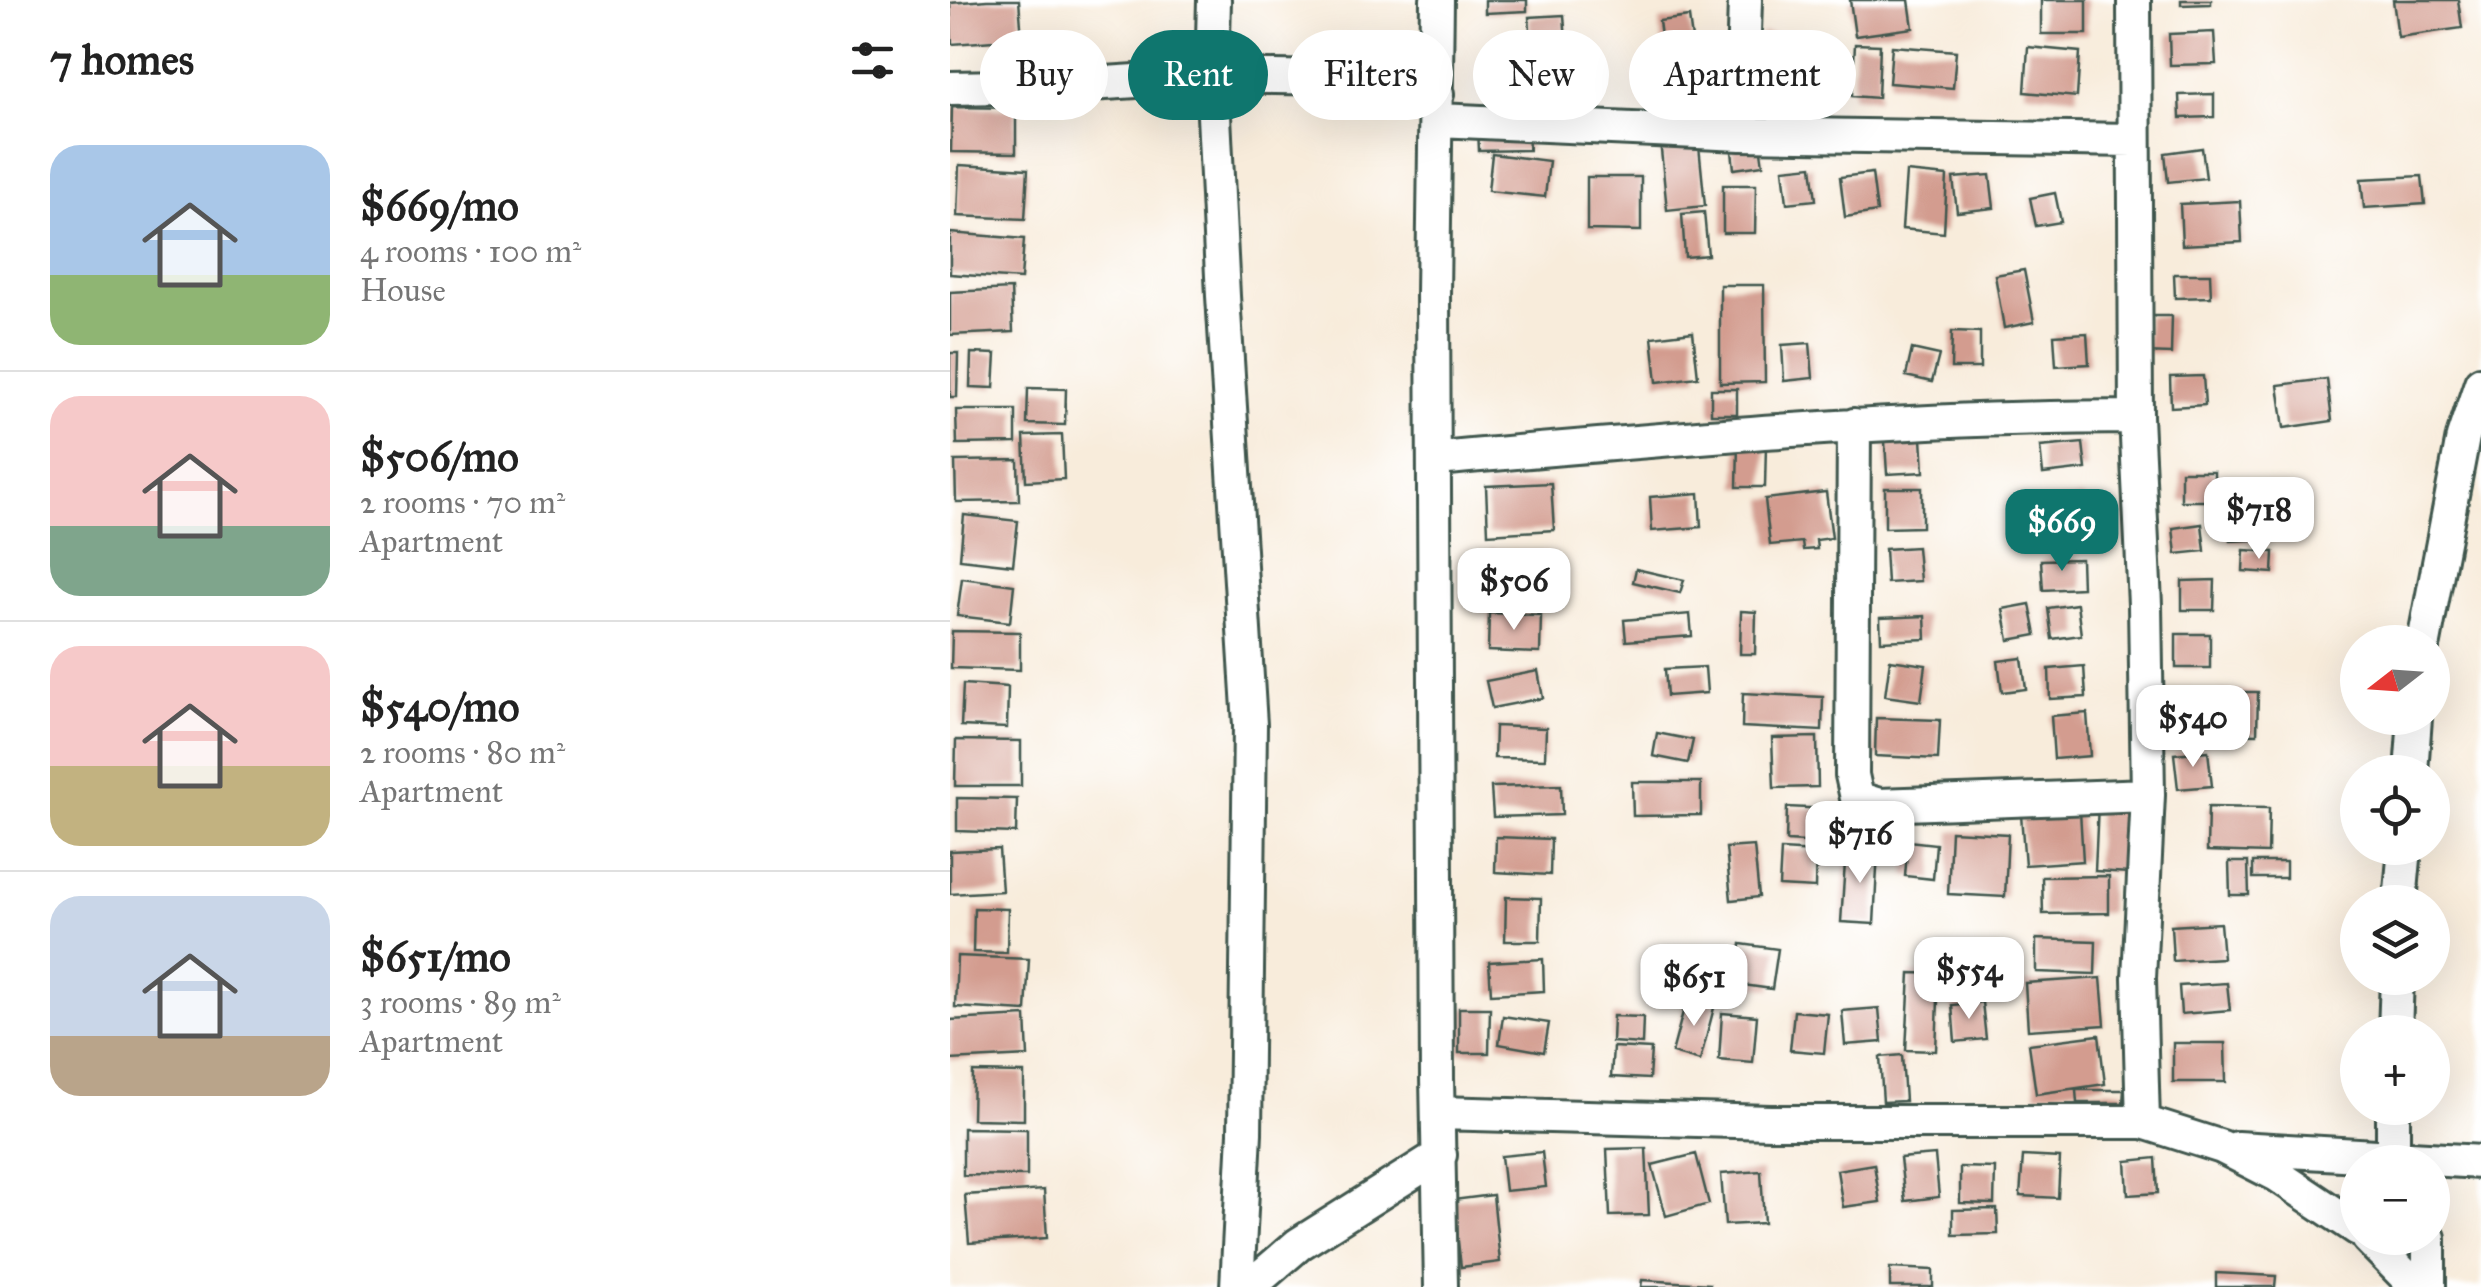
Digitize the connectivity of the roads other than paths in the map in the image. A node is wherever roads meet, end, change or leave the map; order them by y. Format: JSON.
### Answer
{"nodes":[{"id":1,"x":1214,"y":0,"type":"edge"},
{"id":2,"x":1436,"y":0,"type":"edge"},
{"id":3,"x":1745,"y":0,"type":"edge"},
{"id":4,"x":2134,"y":0,"type":"edge"},
{"id":5,"x":1213,"y":30,"type":"edge"},
{"id":6,"x":1436,"y":30,"type":"edge"},
{"id":7,"x":1128,"y":82,"type":"edge"},
{"id":8,"x":950,"y":88,"type":"edge"},
{"id":9,"x":1453,"y":108,"type":"edge"},
{"id":10,"x":1215,"y":120,"type":"edge"},
{"id":11,"x":1437,"y":120,"type":"edge"},
{"id":12,"x":1740,"y":134,"type":"junction"},
{"id":13,"x":2134,"y":140,"type":"junction"},
{"id":14,"x":2481,"y":384,"type":"edge"},
{"id":15,"x":2136,"y":417,"type":"junction"},
{"id":16,"x":1854,"y":425,"type":"junction"},
{"id":17,"x":1436,"y":459,"type":"junction"},
{"id":18,"x":2427,"y":625,"type":"edge"},
{"id":19,"x":2148,"y":795,"type":"junction"},
{"id":20,"x":1438,"y":1113,"type":"junction"},
{"id":21,"x":2143,"y":1122,"type":"junction"},
{"id":22,"x":2222,"y":1147,"type":"junction"},
{"id":23,"x":1440,"y":1155,"type":"junction"},
{"id":24,"x":2340,"y":1155,"type":"edge"},
{"id":25,"x":2450,"y":1161,"type":"edge"},
{"id":26,"x":2481,"y":1162,"type":"edge"},
{"id":27,"x":2340,"y":1217,"type":"edge"},
{"id":28,"x":2385,"y":1255,"type":"edge"},
{"id":29,"x":2429,"y":1255,"type":"edge"},
{"id":30,"x":1237,"y":1287,"type":"edge"},
{"id":31,"x":1249,"y":1287,"type":"edge"},
{"id":32,"x":1441,"y":1287,"type":"edge"},
{"id":33,"x":2416,"y":1287,"type":"edge"},
{"id":34,"x":2429,"y":1287,"type":"edge"}],
"edges":[{"from":1,"to":5,"type":"street"},
{"from":2,"to":6,"type":"street"},
{"from":3,"to":12,"type":"street"},
{"from":4,"to":13,"type":"street"},
{"from":7,"to":8,"type":"street"},
{"from":9,"to":12,"type":"street"},
{"from":10,"to":30,"type":"street"},
{"from":11,"to":17,"type":"street"},
{"from":12,"to":13,"type":"street"},
{"from":13,"to":15,"type":"street"},
{"from":14,"to":18,"type":"street"},
{"from":15,"to":16,"type":"street"},
{"from":15,"to":19,"type":"street"},
{"from":16,"to":17,"type":"street"},
{"from":16,"to":19,"type":"street"},
{"from":17,"to":20,"type":"street"},
{"from":19,"to":21,"type":"street"},
{"from":20,"to":21,"type":"street"},
{"from":20,"to":23,"type":"street"},
{"from":21,"to":22,"type":"street"},
{"from":22,"to":24,"type":"street"},
{"from":22,"to":27,"type":"street"},
{"from":23,"to":31,"type":"street"},
{"from":23,"to":32,"type":"street"},
{"from":25,"to":26,"type":"street"},
{"from":28,"to":33,"type":"street"},
{"from":29,"to":34,"type":"street"}]}
